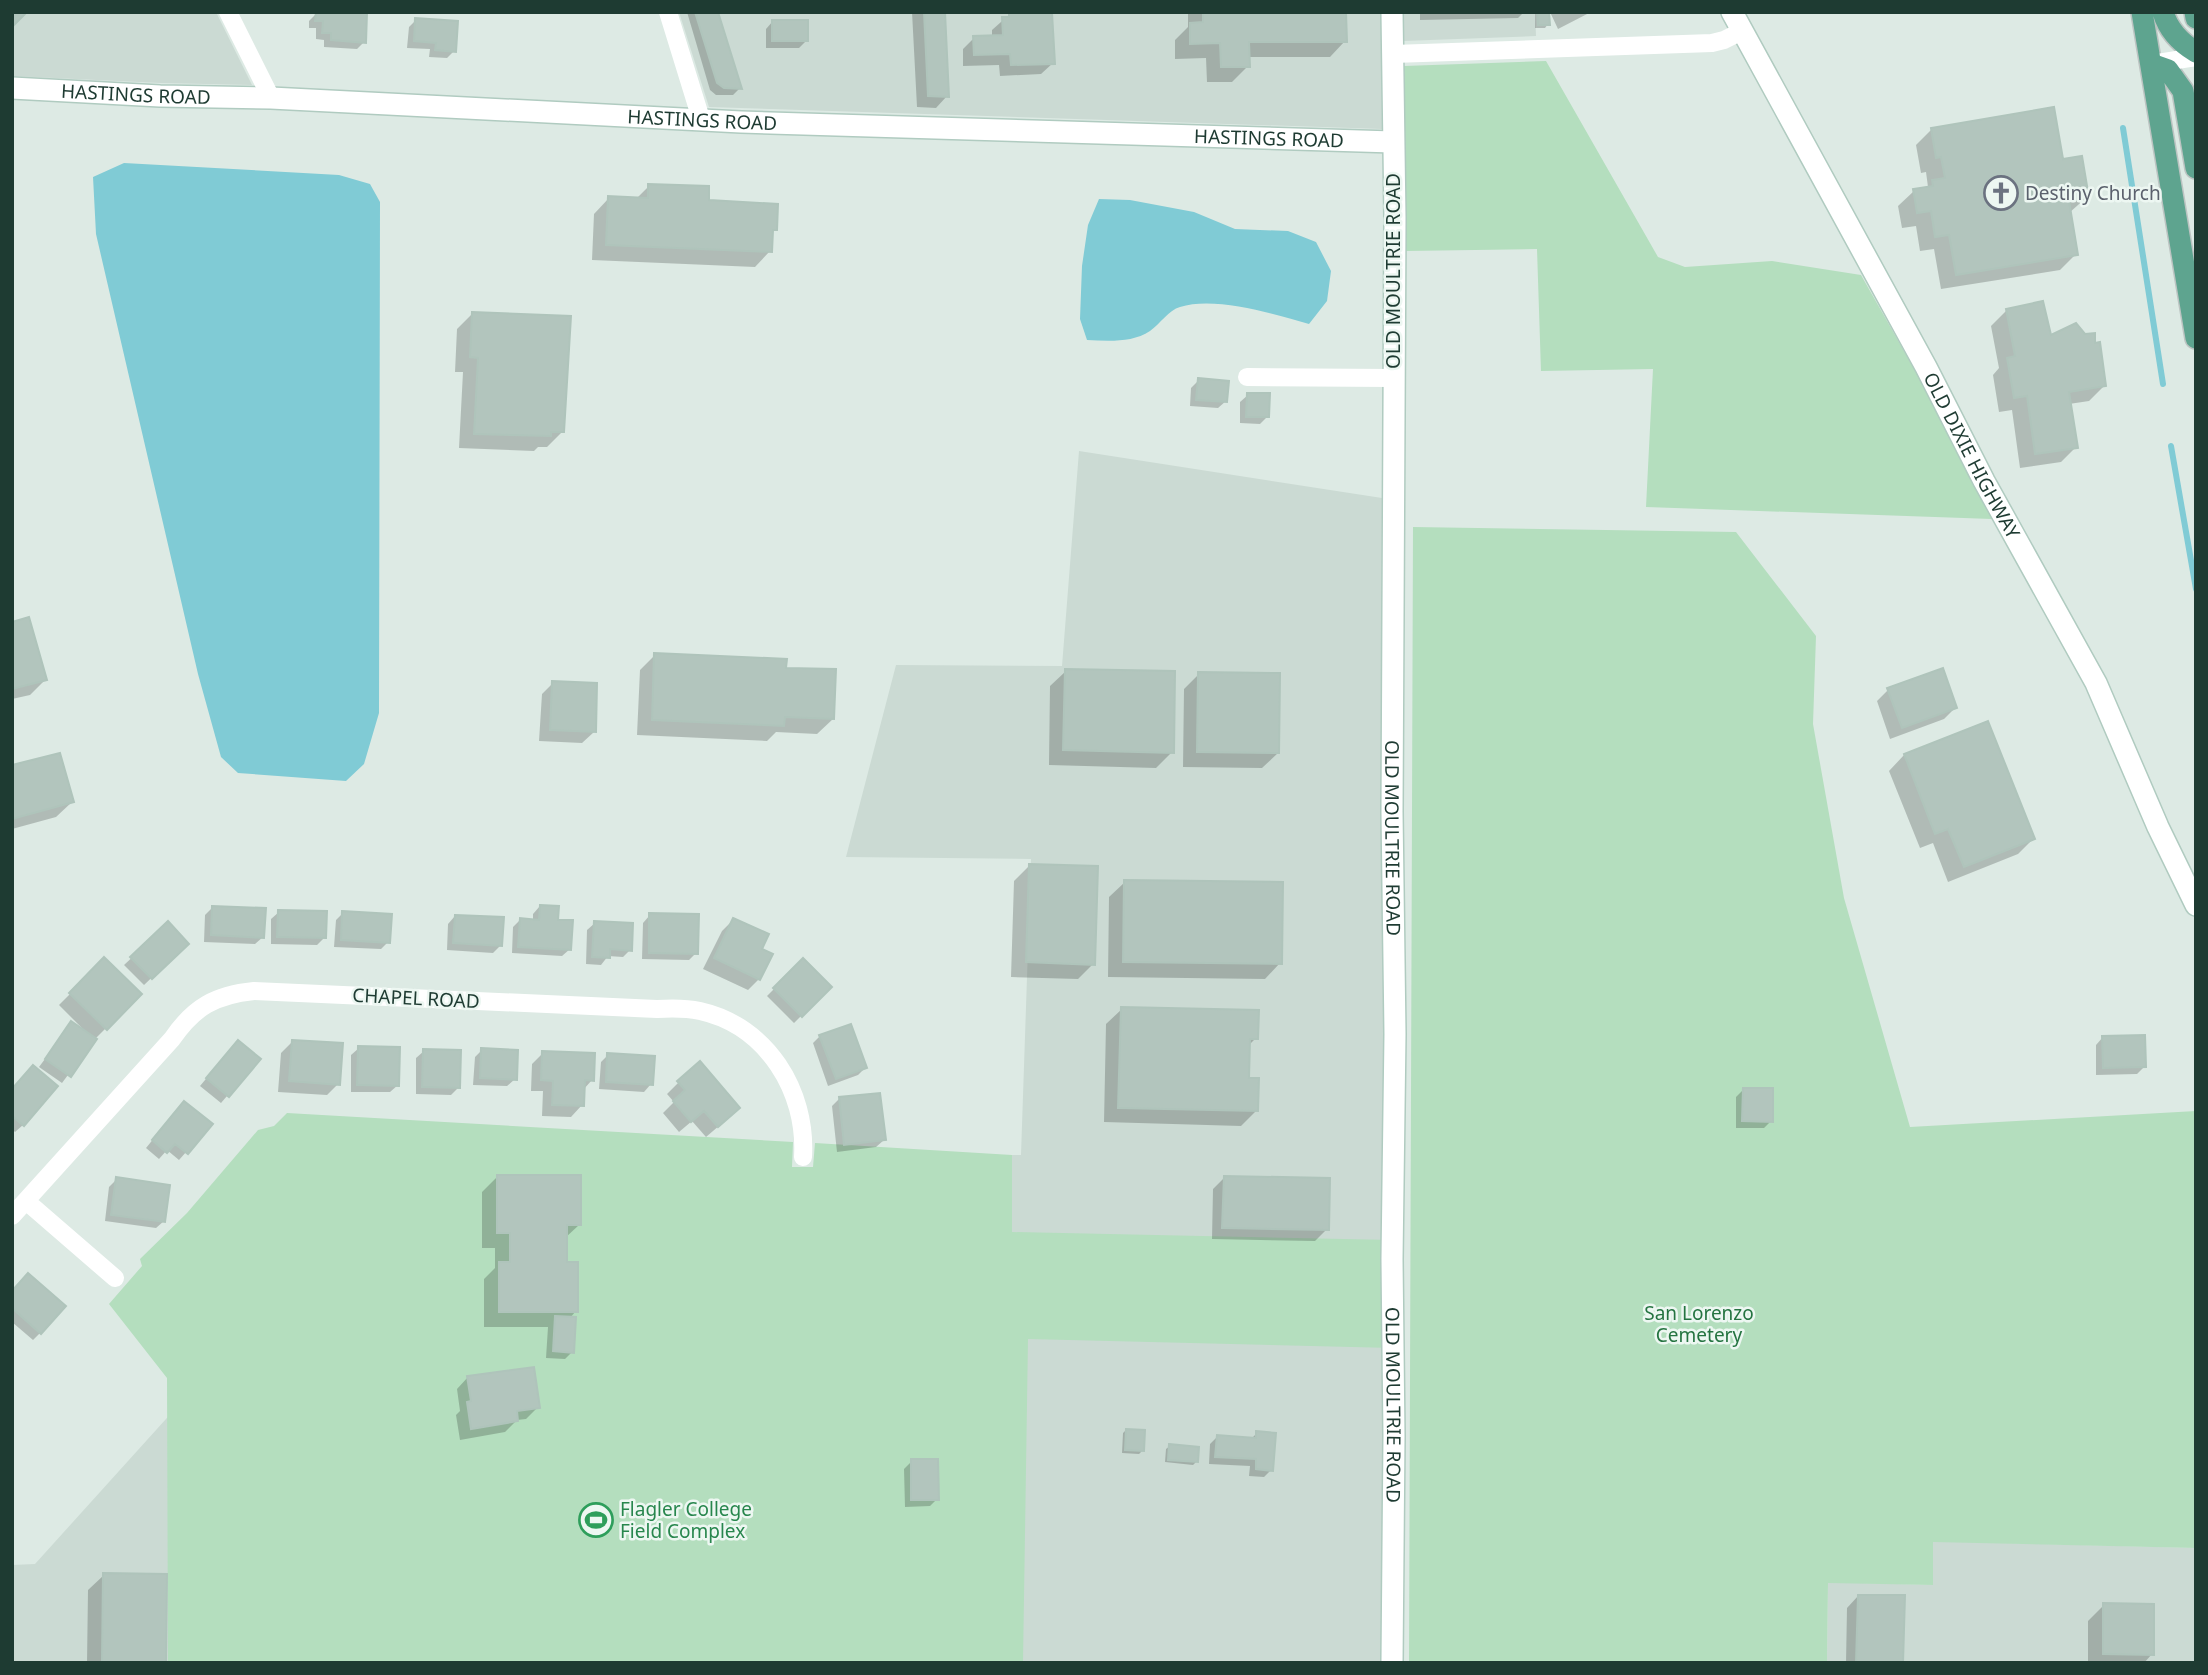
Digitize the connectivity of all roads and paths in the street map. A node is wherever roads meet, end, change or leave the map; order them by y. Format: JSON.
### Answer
{"nodes":[{"id":1,"x":228,"y":12,"type":"edge"},
{"id":2,"x":668,"y":12,"type":"edge"},
{"id":3,"x":1392,"y":12,"type":"edge"},
{"id":4,"x":1732,"y":12,"type":"edge"},
{"id":5,"x":2142,"y":12,"type":"edge"},
{"id":6,"x":2163,"y":12,"type":"edge"},
{"id":7,"x":2195,"y":12,"type":"edge"},
{"id":8,"x":2196,"y":18,"type":"edge"},
{"id":9,"x":1742,"y":31,"type":"junction"},
{"id":10,"x":1393,"y":54,"type":"junction"},
{"id":11,"x":2196,"y":54,"type":"edge"},
{"id":12,"x":2151,"y":64,"type":"junction"},
{"id":13,"x":12,"y":88,"type":"edge"},
{"id":14,"x":271,"y":98,"type":"junction"},
{"id":15,"x":701,"y":119,"type":"junction"},
{"id":16,"x":1393,"y":142,"type":"junction"},
{"id":17,"x":2196,"y":168,"type":"edge"},
{"id":18,"x":2196,"y":338,"type":"edge"},
{"id":19,"x":1247,"y":377,"type":"dead end"},
{"id":20,"x":1393,"y":378,"type":"junction"},
{"id":21,"x":2196,"y":905,"type":"edge"},
{"id":22,"x":803,"y":1157,"type":"dead end"},
{"id":23,"x":26,"y":1201,"type":"junction"},
{"id":24,"x":12,"y":1216,"type":"edge"},
{"id":25,"x":115,"y":1278,"type":"dead end"},
{"id":26,"x":1392,"y":1663,"type":"edge"}],
"edges":[{"from":1,"to":14,"type":"street"},
{"from":2,"to":15,"type":"street"},
{"from":3,"to":10,"type":"street","name":"OLD MOULTRIE ROAD"},
{"from":4,"to":9,"type":"street","name":"OLD DIXIE HIGHWAY"},
{"from":5,"to":12,"type":"main road"},
{"from":6,"to":11,"type":"main road"},
{"from":7,"to":8,"type":"main road"},
{"from":9,"to":10,"type":"street"},
{"from":9,"to":21,"type":"street","name":"OLD DIXIE HIGHWAY"},
{"from":10,"to":16,"type":"street","name":"OLD MOULTRIE ROAD"},
{"from":11,"to":12,"type":"street"},
{"from":12,"to":17,"type":"main road"},
{"from":12,"to":18,"type":"main road"},
{"from":13,"to":14,"type":"street","name":"HASTINGS ROAD"},
{"from":14,"to":15,"type":"street","name":"HASTINGS ROAD"},
{"from":15,"to":16,"type":"street","name":"HASTINGS ROAD"},
{"from":16,"to":20,"type":"street","name":"OLD MOULTRIE ROAD"},
{"from":19,"to":20,"type":"street"},
{"from":20,"to":26,"type":"street","name":"OLD MOULTRIE ROAD"},
{"from":22,"to":23,"type":"street","name":"CHAPEL ROAD"},
{"from":23,"to":24,"type":"street","name":"CHAPEL ROAD"},
{"from":23,"to":25,"type":"street"}]}
